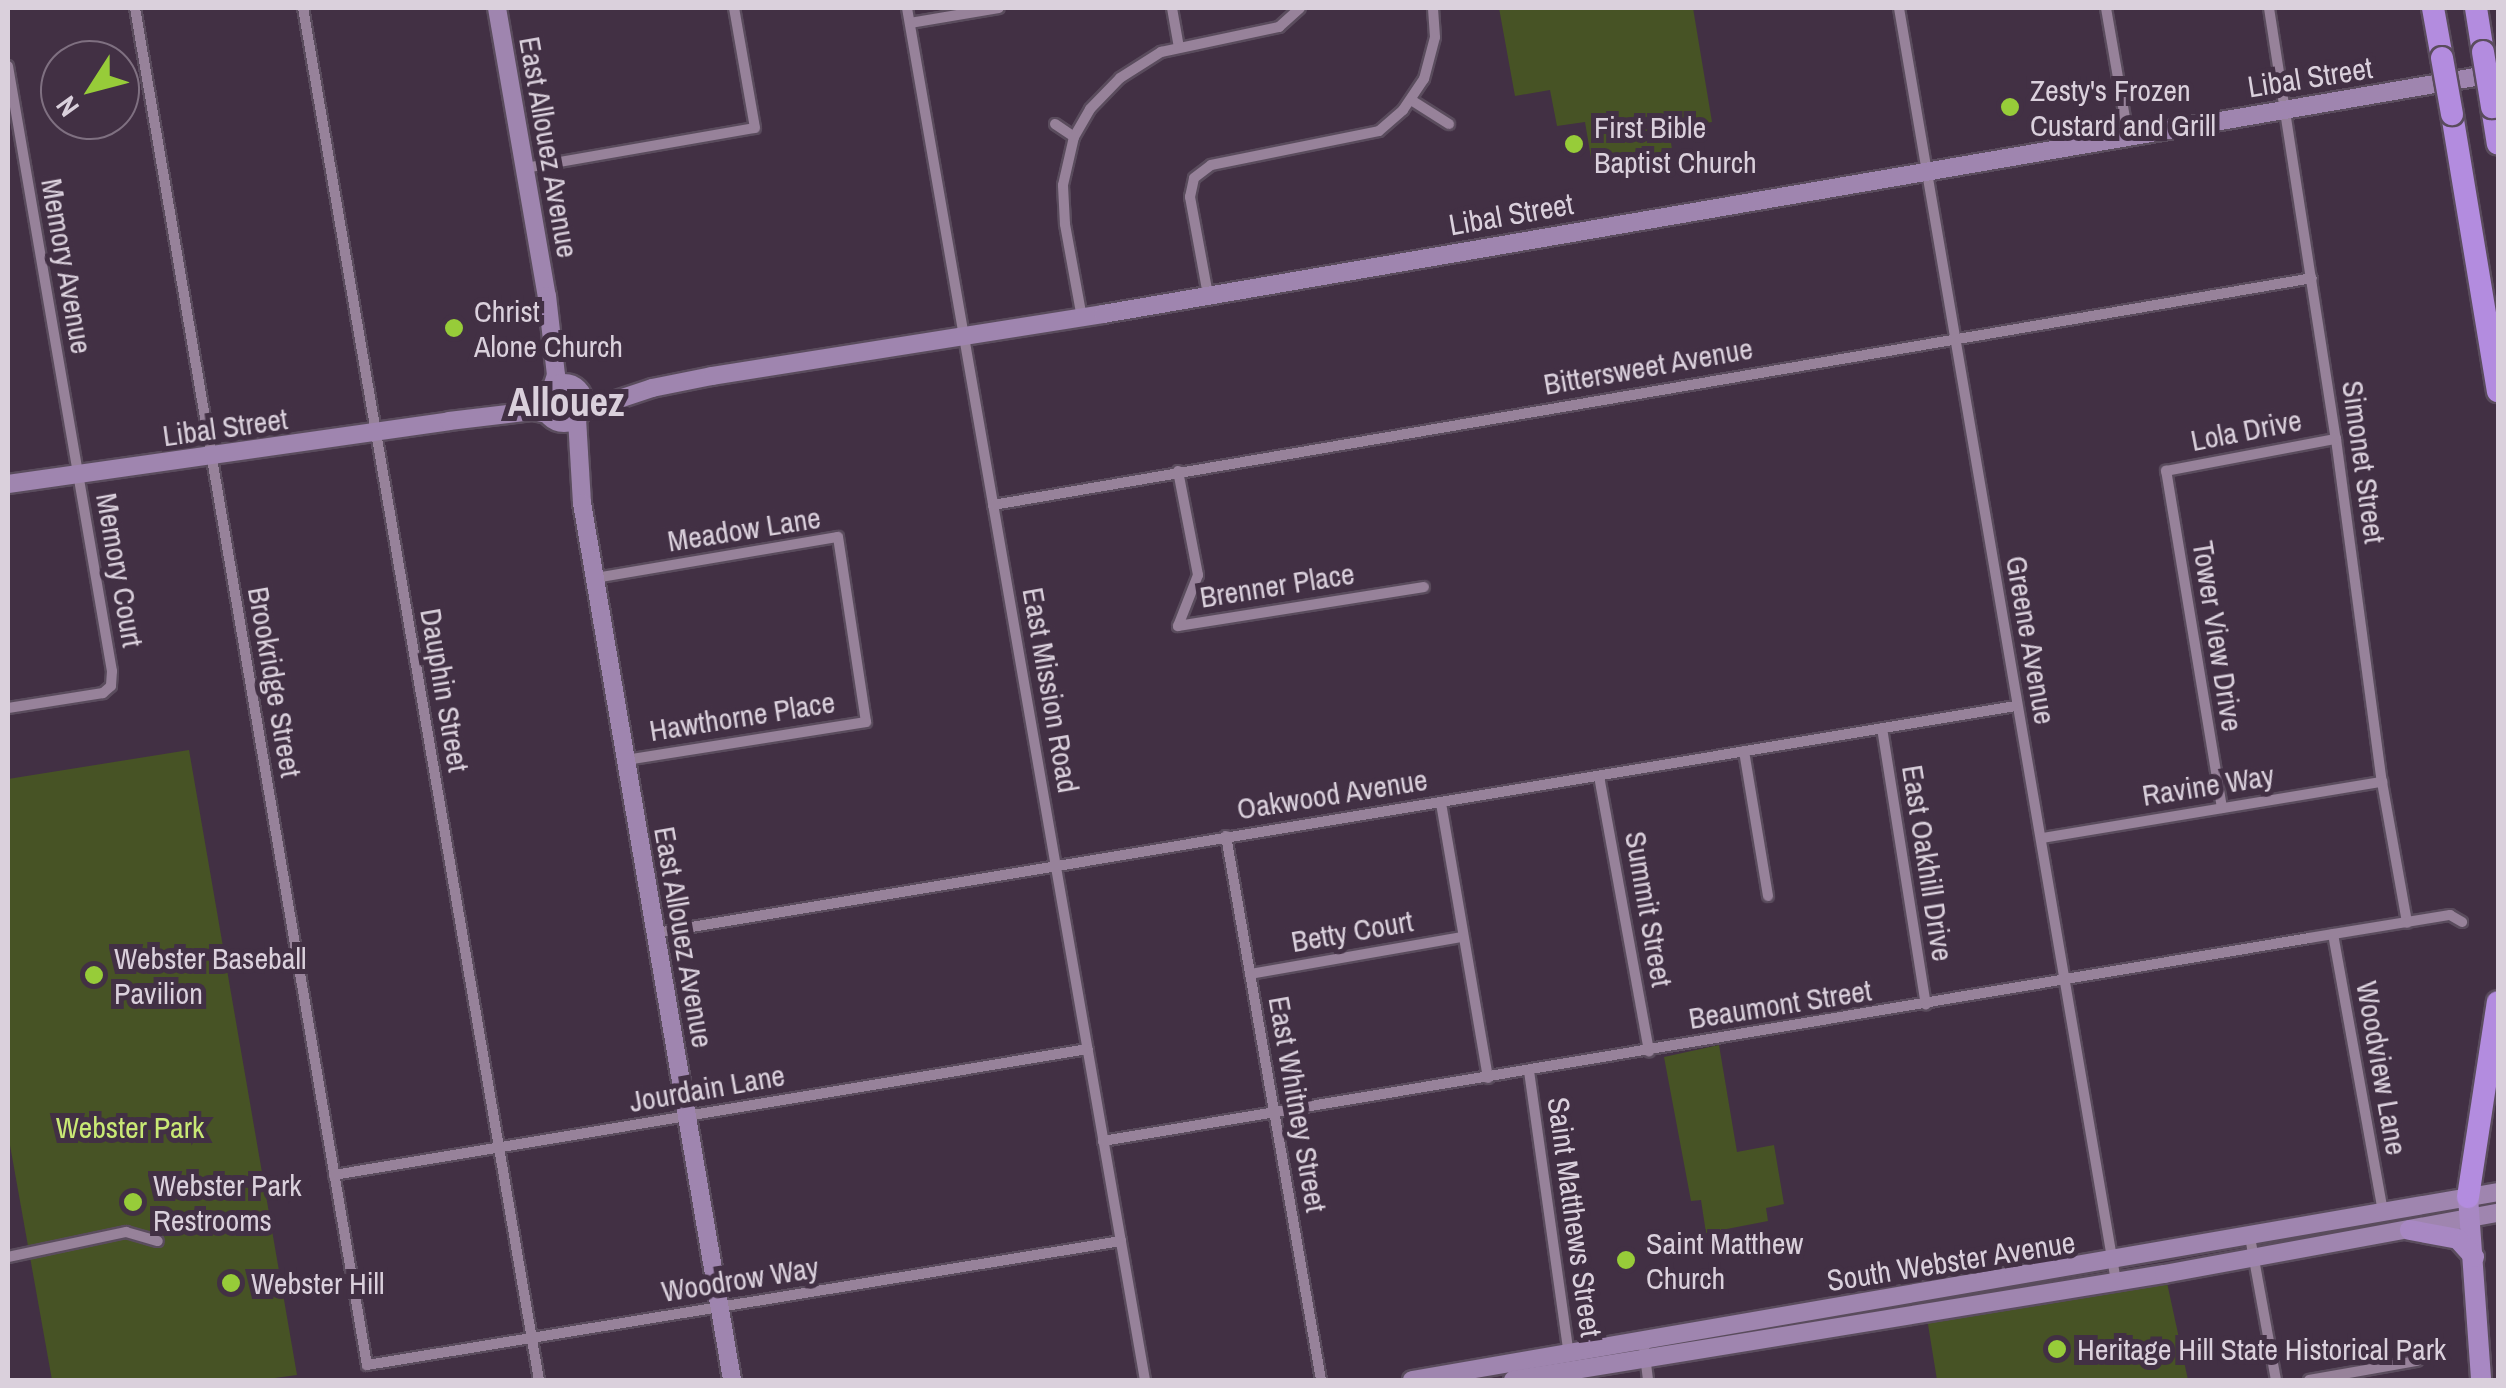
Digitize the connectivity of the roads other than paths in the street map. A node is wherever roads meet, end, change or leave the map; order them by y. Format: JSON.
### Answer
{"nodes":[{"id":1,"x":135,"y":8,"type":"edge"},
{"id":2,"x":303,"y":8,"type":"edge"},
{"id":3,"x":497,"y":8,"type":"edge"},
{"id":4,"x":734,"y":8,"type":"edge"},
{"id":5,"x":908,"y":8,"type":"edge"},
{"id":6,"x":999,"y":8,"type":"edge"},
{"id":7,"x":1172,"y":8,"type":"edge"},
{"id":8,"x":1300,"y":8,"type":"edge"},
{"id":9,"x":1433,"y":8,"type":"edge"},
{"id":10,"x":1900,"y":8,"type":"edge"},
{"id":11,"x":2106,"y":8,"type":"edge"},
{"id":12,"x":2269,"y":8,"type":"edge"},
{"id":13,"x":2434,"y":8,"type":"edge"},
{"id":14,"x":2476,"y":8,"type":"edge"},
{"id":15,"x":910,"y":23,"type":"junction"},
{"id":16,"x":1179,"y":46,"type":"junction"},
{"id":17,"x":8,"y":66,"type":"edge"},
{"id":18,"x":2498,"y":73,"type":"edge"},
{"id":19,"x":1411,"y":100,"type":"junction"},
{"id":20,"x":2287,"y":108,"type":"junction"},
{"id":21,"x":1054,"y":124,"type":"dead end"},
{"id":22,"x":1449,"y":124,"type":"dead end"},
{"id":23,"x":2128,"y":135,"type":"junction"},
{"id":24,"x":1074,"y":136,"type":"junction"},
{"id":25,"x":2498,"y":144,"type":"edge"},
{"id":26,"x":525,"y":168,"type":"junction"},
{"id":27,"x":1927,"y":170,"type":"junction"},
{"id":28,"x":2312,"y":278,"type":"junction"},
{"id":29,"x":547,"y":296,"type":"junction"},
{"id":30,"x":1208,"y":296,"type":"junction"},
{"id":31,"x":1082,"y":318,"type":"junction"},
{"id":32,"x":964,"y":336,"type":"junction"},
{"id":33,"x":1954,"y":339,"type":"junction"},
{"id":34,"x":575,"y":386,"type":"junction"},
{"id":35,"x":652,"y":388,"type":"junction"},
{"id":36,"x":549,"y":390,"type":"junction"},
{"id":37,"x":2498,"y":391,"type":"edge"},
{"id":38,"x":580,"y":415,"type":"junction"},
{"id":39,"x":550,"y":417,"type":"junction"},
{"id":40,"x":449,"y":420,"type":"junction"},
{"id":41,"x":376,"y":433,"type":"junction"},
{"id":42,"x":2336,"y":439,"type":"junction"},
{"id":43,"x":212,"y":458,"type":"junction"},
{"id":44,"x":1178,"y":471,"type":"junction"},
{"id":45,"x":2166,"y":471,"type":"joint"},
{"id":46,"x":78,"y":474,"type":"junction"},
{"id":47,"x":8,"y":484,"type":"edge"},
{"id":48,"x":582,"y":504,"type":"junction"},
{"id":49,"x":994,"y":505,"type":"junction"},
{"id":50,"x":595,"y":578,"type":"junction"},
{"id":51,"x":1424,"y":586,"type":"dead end"},
{"id":52,"x":2016,"y":706,"type":"junction"},
{"id":53,"x":8,"y":708,"type":"edge"},
{"id":54,"x":866,"y":722,"type":"joint"},
{"id":55,"x":1882,"y":728,"type":"junction"},
{"id":56,"x":1744,"y":751,"type":"junction"},
{"id":57,"x":626,"y":760,"type":"junction"},
{"id":58,"x":1599,"y":776,"type":"junction"},
{"id":59,"x":2382,"y":782,"type":"junction"},
{"id":60,"x":1441,"y":803,"type":"junction"},
{"id":61,"x":2222,"y":808,"type":"junction"},
{"id":62,"x":1226,"y":836,"type":"junction"},
{"id":63,"x":2042,"y":838,"type":"junction"},
{"id":64,"x":1055,"y":863,"type":"junction"},
{"id":65,"x":1768,"y":896,"type":"dead end"},
{"id":66,"x":2462,"y":922,"type":"dead end"},
{"id":67,"x":2406,"y":923,"type":"junction"},
{"id":68,"x":656,"y":933,"type":"junction"},
{"id":69,"x":2332,"y":934,"type":"junction"},
{"id":70,"x":1462,"y":936,"type":"junction"},
{"id":71,"x":1250,"y":974,"type":"junction"},
{"id":72,"x":2066,"y":980,"type":"junction"},
{"id":73,"x":2498,"y":1002,"type":"edge"},
{"id":74,"x":1926,"y":1005,"type":"junction"},
{"id":75,"x":1088,"y":1049,"type":"junction"},
{"id":76,"x":1649,"y":1051,"type":"junction"},
{"id":77,"x":1529,"y":1071,"type":"junction"},
{"id":78,"x":1488,"y":1078,"type":"junction"},
{"id":79,"x":1274,"y":1113,"type":"junction"},
{"id":80,"x":687,"y":1117,"type":"junction"},
{"id":81,"x":1103,"y":1141,"type":"junction"},
{"id":82,"x":499,"y":1148,"type":"junction"},
{"id":83,"x":334,"y":1176,"type":"junction"},
{"id":84,"x":2498,"y":1192,"type":"edge"},
{"id":85,"x":2469,"y":1207,"type":"junction"},
{"id":86,"x":2383,"y":1211,"type":"junction"},
{"id":87,"x":2498,"y":1212,"type":"edge"},
{"id":88,"x":2410,"y":1230,"type":"junction"},
{"id":89,"x":2250,"y":1237,"type":"junction"},
{"id":90,"x":158,"y":1241,"type":"dead end"},
{"id":91,"x":1121,"y":1241,"type":"junction"},
{"id":92,"x":8,"y":1257,"type":"edge"},
{"id":93,"x":2254,"y":1258,"type":"junction"},
{"id":94,"x":2475,"y":1260,"type":"junction"},
{"id":95,"x":2115,"y":1272,"type":"junction"},
{"id":96,"x":720,"y":1308,"type":"junction"},
{"id":97,"x":532,"y":1339,"type":"junction"},
{"id":98,"x":1643,"y":1339,"type":"junction"},
{"id":99,"x":1644,"y":1360,"type":"junction"},
{"id":100,"x":1570,"y":1361,"type":"junction"},
{"id":101,"x":2416,"y":1361,"type":"dead end"},
{"id":102,"x":367,"y":1364,"type":"joint"},
{"id":103,"x":540,"y":1380,"type":"edge"},
{"id":104,"x":732,"y":1380,"type":"edge"},
{"id":105,"x":1145,"y":1380,"type":"edge"},
{"id":106,"x":1321,"y":1380,"type":"edge"},
{"id":107,"x":1412,"y":1380,"type":"edge"},
{"id":108,"x":1512,"y":1380,"type":"edge"},
{"id":109,"x":1648,"y":1380,"type":"edge"},
{"id":110,"x":2276,"y":1380,"type":"edge"},
{"id":111,"x":2309,"y":1380,"type":"edge"},
{"id":112,"x":2481,"y":1380,"type":"edge"}],
"edges":[{"from":1,"to":43,"type":"street","name":"Brookridge Street"},
{"from":2,"to":41,"type":"street","name":"Dauphin Street"},
{"from":3,"to":26,"type":"street","name":"East Allouez Avenue"},
{"from":4,"to":26,"type":"street"},
{"from":5,"to":15,"type":"street","name":"East Mission Road"},
{"from":6,"to":15,"type":"street"},
{"from":7,"to":16,"type":"street"},
{"from":8,"to":16,"type":"street"},
{"from":9,"to":19,"type":"street"},
{"from":10,"to":27,"type":"street","name":"Greene Avenue"},
{"from":11,"to":23,"type":"street"},
{"from":12,"to":20,"type":"street","name":"Simonet Street"},
{"from":13,"to":37,"type":"highway","bridge":true},
{"from":14,"to":25,"type":"highway","bridge":true},
{"from":15,"to":32,"type":"street","name":"East Mission Road"},
{"from":16,"to":24,"type":"street"},
{"from":17,"to":46,"type":"street","name":"Memory Avenue"},
{"from":18,"to":20,"type":"street","name":"Libal Street"},
{"from":19,"to":22,"type":"street"},
{"from":19,"to":30,"type":"street"},
{"from":20,"to":23,"type":"street","name":"Libal Street"},
{"from":20,"to":28,"type":"street","name":"Simonet Street"},
{"from":21,"to":24,"type":"street"},
{"from":23,"to":27,"type":"street","name":"Libal Street"},
{"from":24,"to":31,"type":"street"},
{"from":26,"to":29,"type":"street","name":"East Allouez Avenue"},
{"from":27,"to":30,"type":"street","name":"Libal Street"},
{"from":27,"to":33,"type":"street","name":"Greene Avenue"},
{"from":28,"to":33,"type":"street","name":"Bittersweet Avenue"},
{"from":28,"to":42,"type":"street","name":"Simonet Street"},
{"from":29,"to":34,"type":"street","name":"East Allouez Avenue"},
{"from":29,"to":36,"type":"street","name":"East Allouez Avenue"},
{"from":30,"to":31,"type":"street","name":"Libal Street"},
{"from":31,"to":32,"type":"street","name":"Libal Street"},
{"from":32,"to":35,"type":"street","name":"Libal Street"},
{"from":32,"to":49,"type":"street","name":"East Mission Road"},
{"from":33,"to":44,"type":"street","name":"Bittersweet Avenue"},
{"from":33,"to":52,"type":"street","name":"Greene Avenue"},
{"from":34,"to":35,"type":"street","name":"Libal Street"},
{"from":34,"to":36,"type":"street"},
{"from":34,"to":38,"type":"street"},
{"from":35,"to":38,"type":"street","name":"Libal Street"},
{"from":36,"to":39,"type":"street"},
{"from":36,"to":40,"type":"street","name":"Libal Street"},
{"from":38,"to":39,"type":"street"},
{"from":38,"to":48,"type":"street","name":"East Allouez Avenue"},
{"from":39,"to":40,"type":"street","name":"Libal Street"},
{"from":39,"to":48,"type":"street","name":"East Allouez Avenue"},
{"from":40,"to":41,"type":"street","name":"Libal Street"},
{"from":41,"to":43,"type":"street","name":"Libal Street"},
{"from":41,"to":82,"type":"street","name":"Dauphin Street"},
{"from":42,"to":45,"type":"street","name":"Lola Drive"},
{"from":42,"to":59,"type":"street","name":"Simonet Street"},
{"from":43,"to":46,"type":"street","name":"Libal Street"},
{"from":43,"to":83,"type":"street","name":"Brookridge Street"},
{"from":44,"to":49,"type":"street","name":"Bittersweet Avenue"},
{"from":44,"to":51,"type":"street","name":"Brenner Place"},
{"from":45,"to":61,"type":"street","name":"Tower View Drive"},
{"from":46,"to":47,"type":"street","name":"Libal Street"},
{"from":46,"to":53,"type":"street","name":"Memory Court"},
{"from":48,"to":50,"type":"street","name":"East Allouez Avenue"},
{"from":49,"to":64,"type":"street","name":"East Mission Road"},
{"from":50,"to":54,"type":"street","name":"Meadow Lane"},
{"from":50,"to":57,"type":"street","name":"East Allouez Avenue"},
{"from":52,"to":55,"type":"street","name":"Oakwood Avenue"},
{"from":52,"to":63,"type":"street","name":"Greene Avenue"},
{"from":54,"to":57,"type":"street","name":"Hawthorne Place"},
{"from":55,"to":56,"type":"street","name":"Oakwood Avenue"},
{"from":55,"to":74,"type":"street","name":"East Oakhill Drive"},
{"from":56,"to":58,"type":"street","name":"Oakwood Avenue"},
{"from":56,"to":65,"type":"street"},
{"from":57,"to":68,"type":"street","name":"East Allouez Avenue"},
{"from":58,"to":60,"type":"street","name":"Oakwood Avenue"},
{"from":58,"to":76,"type":"street","name":"Summit Street"},
{"from":59,"to":61,"type":"street","name":"Ravine Way"},
{"from":59,"to":67,"type":"street","name":"Simonet Street"},
{"from":60,"to":62,"type":"street","name":"Oakwood Avenue"},
{"from":60,"to":70,"type":"street"},
{"from":61,"to":63,"type":"street","name":"Ravine Way"},
{"from":62,"to":64,"type":"street","name":"Oakwood Avenue"},
{"from":62,"to":71,"type":"street","name":"East Whitney Street"},
{"from":63,"to":72,"type":"street","name":"Greene Avenue"},
{"from":64,"to":68,"type":"street","name":"Oakwood Avenue"},
{"from":64,"to":75,"type":"street","name":"East Mission Road"},
{"from":66,"to":67,"type":"street","name":"Beaumont Street"},
{"from":67,"to":69,"type":"street","name":"Beaumont Street"},
{"from":68,"to":80,"type":"street","name":"East Allouez Avenue"},
{"from":69,"to":72,"type":"street","name":"Beaumont Street"},
{"from":69,"to":86,"type":"street","name":"Woodview Lane"},
{"from":70,"to":71,"type":"street","name":"Betty Court"},
{"from":70,"to":78,"type":"street"},
{"from":71,"to":79,"type":"street","name":"East Whitney Street"},
{"from":72,"to":74,"type":"street","name":"Beaumont Street"},
{"from":72,"to":95,"type":"street","name":"Greene Avenue"},
{"from":73,"to":85,"type":"highway"},
{"from":74,"to":76,"type":"street","name":"Beaumont Street"},
{"from":75,"to":80,"type":"street","name":"Jourdain Lane"},
{"from":75,"to":81,"type":"street","name":"East Mission Road"},
{"from":76,"to":77,"type":"street","name":"Beaumont Street"},
{"from":77,"to":78,"type":"street","name":"Beaumont Street"},
{"from":77,"to":100,"type":"street","name":"Saint Matthews Street"},
{"from":78,"to":79,"type":"street","name":"Beaumont Street"},
{"from":79,"to":81,"type":"street","name":"Beaumont Street"},
{"from":79,"to":106,"type":"street","name":"East Whitney Street"},
{"from":80,"to":82,"type":"street","name":"Jourdain Lane"},
{"from":80,"to":96,"type":"street","name":"East Allouez Avenue"},
{"from":81,"to":91,"type":"street","name":"East Mission Road"},
{"from":82,"to":83,"type":"street","name":"Jourdain Lane"},
{"from":82,"to":97,"type":"street","name":"Dauphin Street"},
{"from":83,"to":102,"type":"street","name":"Brookridge Street"},
{"from":84,"to":85,"type":"street","name":"South Webster Avenue"},
{"from":85,"to":86,"type":"street","name":"South Webster Avenue"},
{"from":85,"to":87,"type":"street","name":"South Webster Avenue"},
{"from":85,"to":88,"type":"street","name":"South Webster Avenue"},
{"from":85,"to":94,"type":"main road"},
{"from":86,"to":89,"type":"street","name":"South Webster Avenue"},
{"from":88,"to":93,"type":"street","name":"South Webster Avenue"},
{"from":88,"to":94,"type":"main road"},
{"from":89,"to":93,"type":"street"},
{"from":89,"to":95,"type":"street","name":"South Webster Avenue"},
{"from":90,"to":92,"type":"street"},
{"from":91,"to":96,"type":"street","name":"Woodrow Way"},
{"from":91,"to":105,"type":"street","name":"East Mission Road"},
{"from":93,"to":95,"type":"street","name":"South Webster Avenue"},
{"from":93,"to":110,"type":"street"},
{"from":94,"to":112,"type":"main road"},
{"from":95,"to":98,"type":"street","name":"South Webster Avenue"},
{"from":95,"to":99,"type":"street","name":"South Webster Avenue"},
{"from":96,"to":97,"type":"street","name":"Woodrow Way"},
{"from":96,"to":104,"type":"street","name":"East Allouez Avenue"},
{"from":97,"to":102,"type":"street","name":"Woodrow Way"},
{"from":97,"to":103,"type":"street","name":"Dauphin Street"},
{"from":98,"to":99,"type":"street"},
{"from":98,"to":100,"type":"street","name":"South Webster Avenue"},
{"from":99,"to":100,"type":"street","name":"South Webster Avenue"},
{"from":99,"to":109,"type":"street"},
{"from":100,"to":107,"type":"street","name":"South Webster Avenue"},
{"from":100,"to":108,"type":"street","name":"South Webster Avenue"},
{"from":101,"to":111,"type":"street"}]}
